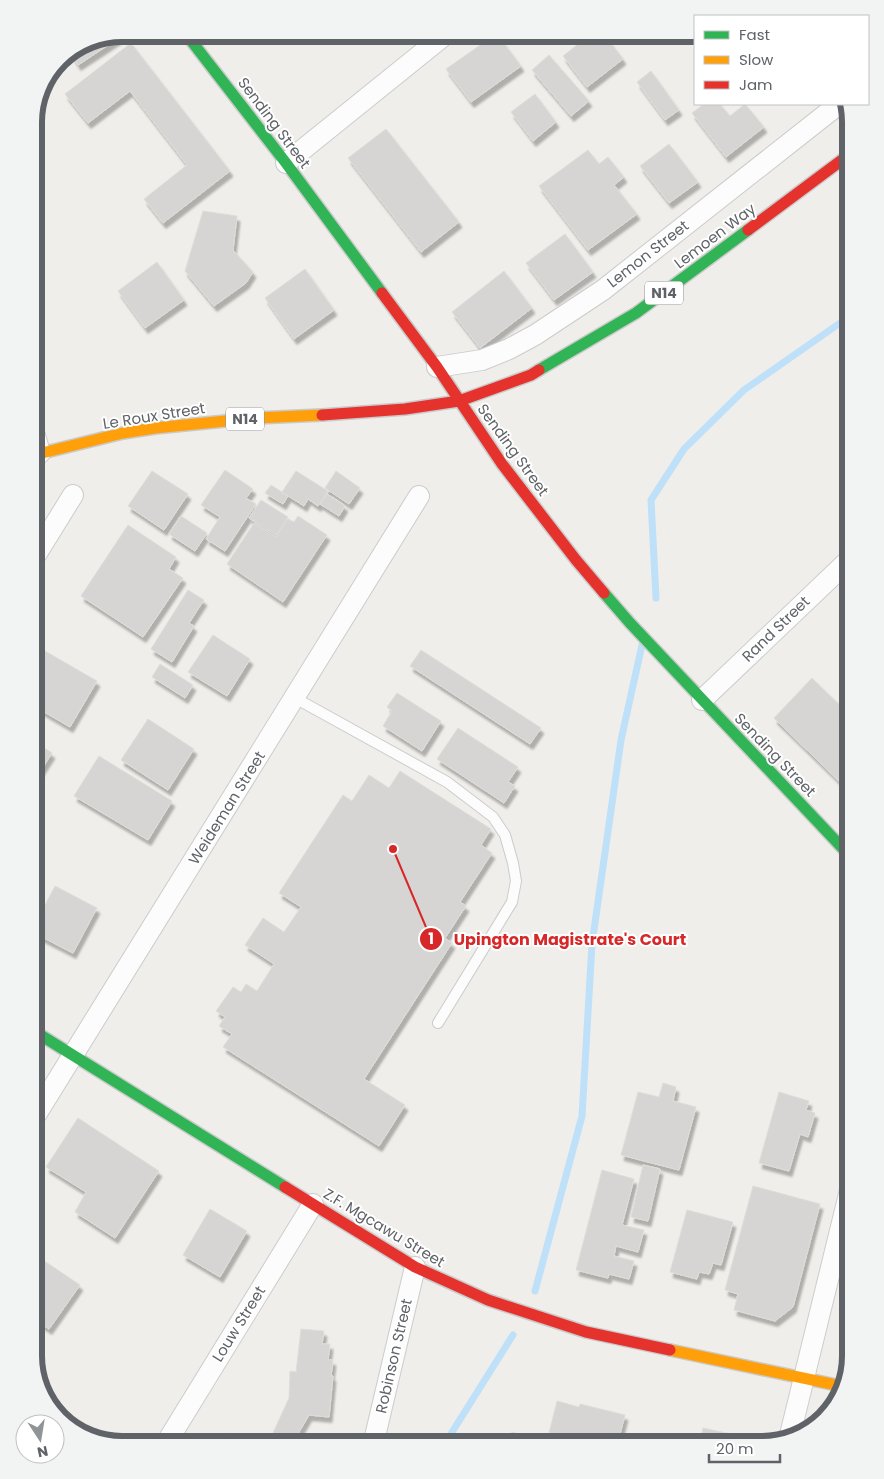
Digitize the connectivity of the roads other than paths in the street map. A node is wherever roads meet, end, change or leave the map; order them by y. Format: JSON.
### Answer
{"nodes":[{"id":1,"x":193,"y":43,"type":"edge"},
{"id":2,"x":435,"y":43,"type":"edge"},
{"id":3,"x":838,"y":105,"type":"edge"},
{"id":4,"x":842,"y":160,"type":"edge"},
{"id":5,"x":286,"y":163,"type":"junction"},
{"id":6,"x":437,"y":367,"type":"junction"},
{"id":7,"x":459,"y":401,"type":"junction"},
{"id":8,"x":43,"y":453,"type":"edge"},
{"id":9,"x":73,"y":495,"type":"dead end"},
{"id":10,"x":419,"y":496,"type":"dead end"},
{"id":11,"x":43,"y":543,"type":"edge"},
{"id":12,"x":842,"y":567,"type":"edge"},
{"id":13,"x":295,"y":698,"type":"junction"},
{"id":14,"x":702,"y":700,"type":"junction"},
{"id":15,"x":842,"y":848,"type":"edge"},
{"id":16,"x":438,"y":1023,"type":"dead end"},
{"id":17,"x":43,"y":1038,"type":"edge"},
{"id":18,"x":73,"y":1056,"type":"junction"},
{"id":19,"x":43,"y":1104,"type":"edge"},
{"id":20,"x":313,"y":1204,"type":"junction"},
{"id":21,"x":842,"y":1223,"type":"edge"},
{"id":22,"x":415,"y":1267,"type":"junction"},
{"id":23,"x":804,"y":1378,"type":"junction"},
{"id":24,"x":836,"y":1385,"type":"edge"},
{"id":25,"x":791,"y":1430,"type":"edge"},
{"id":26,"x":170,"y":1436,"type":"edge"},
{"id":27,"x":375,"y":1436,"type":"edge"}],
"edges":[{"from":1,"to":5,"type":"main road","name":"Sending Street"},
{"from":2,"to":5,"type":"street"},
{"from":3,"to":6,"type":"street","name":"Lemon Street"},
{"from":4,"to":7,"type":"main road","name":"Lemoen Way","number":"N14"},
{"from":5,"to":6,"type":"main road","name":"Sending Street"},
{"from":6,"to":7,"type":"main road","name":"Sending Street"},
{"from":7,"to":8,"type":"main road","name":"Le Roux Street","number":"N14"},
{"from":7,"to":14,"type":"main road","name":"Sending Street"},
{"from":9,"to":11,"type":"street"},
{"from":10,"to":13,"type":"street","name":"Weideman Street"},
{"from":12,"to":14,"type":"street","name":"Rand Street"},
{"from":13,"to":16,"type":"lane"},
{"from":13,"to":18,"type":"street","name":"Weideman Street"},
{"from":14,"to":15,"type":"main road","name":"Sending Street"},
{"from":17,"to":18,"type":"main road","name":"Z.F. Mgcawu Street"},
{"from":18,"to":19,"type":"street","name":"Weideman Street"},
{"from":18,"to":20,"type":"main road","name":"Z.F. Mgcawu Street"},
{"from":20,"to":22,"type":"main road","name":"Z.F. Mgcawu Street"},
{"from":20,"to":26,"type":"street","name":"Louw Street"},
{"from":21,"to":23,"type":"street"},
{"from":22,"to":23,"type":"main road","name":"Z.F. Mgcawu Street"},
{"from":22,"to":27,"type":"street","name":"Robinson Street"},
{"from":23,"to":24,"type":"main road","name":"Z.F. Mgcawu Street"},
{"from":23,"to":25,"type":"street"}]}
